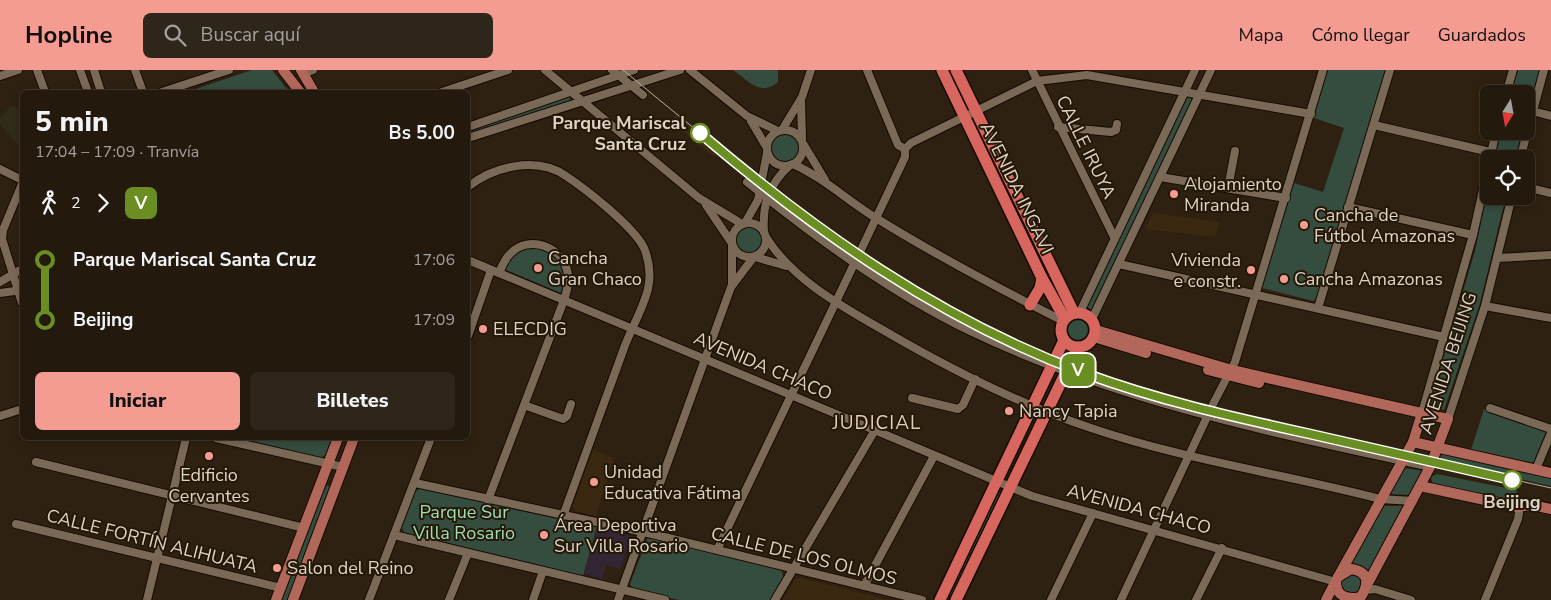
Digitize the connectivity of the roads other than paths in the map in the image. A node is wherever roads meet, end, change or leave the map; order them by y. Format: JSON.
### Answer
{"nodes":[{"id":1,"x":18,"y":70,"type":"edge"},
{"id":2,"x":37,"y":70,"type":"edge"},
{"id":3,"x":80,"y":70,"type":"edge"},
{"id":4,"x":94,"y":70,"type":"edge"},
{"id":5,"x":135,"y":70,"type":"edge"},
{"id":6,"x":229,"y":70,"type":"edge"},
{"id":7,"x":283,"y":70,"type":"edge"},
{"id":8,"x":313,"y":70,"type":"edge"},
{"id":9,"x":508,"y":70,"type":"edge"},
{"id":10,"x":545,"y":70,"type":"edge"},
{"id":11,"x":634,"y":70,"type":"edge"},
{"id":12,"x":680,"y":70,"type":"edge"},
{"id":13,"x":690,"y":70,"type":"edge"},
{"id":14,"x":811,"y":70,"type":"edge"},
{"id":15,"x":867,"y":70,"type":"edge"},
{"id":16,"x":942,"y":70,"type":"edge"},
{"id":17,"x":956,"y":70,"type":"edge"},
{"id":18,"x":1032,"y":70,"type":"edge"},
{"id":19,"x":1194,"y":70,"type":"edge"},
{"id":20,"x":1211,"y":70,"type":"edge"},
{"id":21,"x":1323,"y":70,"type":"edge"},
{"id":22,"x":1390,"y":70,"type":"edge"},
{"id":23,"x":1513,"y":70,"type":"edge"},
{"id":24,"x":1544,"y":70,"type":"edge"},
{"id":25,"x":302,"y":72,"type":"edge"},
{"id":26,"x":615,"y":73,"type":"edge"},
{"id":27,"x":0,"y":76,"type":"edge"},
{"id":28,"x":1037,"y":81,"type":"junction"},
{"id":29,"x":631,"y":85,"type":"junction"},
{"id":30,"x":1509,"y":85,"type":"edge"},
{"id":31,"x":43,"y":90,"type":"edge"},
{"id":32,"x":87,"y":90,"type":"edge"},
{"id":33,"x":100,"y":90,"type":"edge"},
{"id":34,"x":142,"y":90,"type":"edge"},
{"id":35,"x":168,"y":90,"type":"edge"},
{"id":36,"x":298,"y":90,"type":"edge"},
{"id":37,"x":313,"y":90,"type":"edge"},
{"id":38,"x":448,"y":90,"type":"edge"},
{"id":39,"x":1184,"y":91,"type":"junction"},
{"id":40,"x":572,"y":92,"type":"junction"},
{"id":41,"x":1199,"y":94,"type":"junction"},
{"id":42,"x":643,"y":95,"type":"dead end"},
{"id":43,"x":802,"y":97,"type":"junction"},
{"id":44,"x":582,"y":100,"type":"junction"},
{"id":45,"x":1535,"y":101,"type":"edge"},
{"id":46,"x":976,"y":111,"type":"junction"},
{"id":47,"x":1535,"y":112,"type":"edge"},
{"id":48,"x":1311,"y":114,"type":"junction"},
{"id":49,"x":747,"y":116,"type":"junction"},
{"id":50,"x":964,"y":116,"type":"junction"},
{"id":51,"x":1551,"y":116,"type":"edge"},
{"id":52,"x":1117,"y":124,"type":"dead end"},
{"id":53,"x":1374,"y":125,"type":"junction"},
{"id":54,"x":470,"y":126,"type":"edge"},
{"id":55,"x":1058,"y":127,"type":"junction"},
{"id":56,"x":780,"y":130,"type":"junction"},
{"id":57,"x":470,"y":137,"type":"edge"},
{"id":58,"x":802,"y":140,"type":"junction"},
{"id":59,"x":905,"y":149,"type":"junction"},
{"id":60,"x":767,"y":150,"type":"junction"},
{"id":61,"x":1481,"y":150,"type":"edge"},
{"id":62,"x":1234,"y":151,"type":"dead end"},
{"id":63,"x":792,"y":165,"type":"junction"},
{"id":64,"x":0,"y":169,"type":"edge"},
{"id":65,"x":1160,"y":177,"type":"junction"},
{"id":66,"x":20,"y":181,"type":"edge"},
{"id":67,"x":747,"y":182,"type":"dead end"},
{"id":68,"x":828,"y":184,"type":"junction"},
{"id":69,"x":470,"y":186,"type":"edge"},
{"id":70,"x":20,"y":187,"type":"edge"},
{"id":71,"x":1228,"y":188,"type":"junction"},
{"id":72,"x":1535,"y":189,"type":"edge"},
{"id":73,"x":1551,"y":193,"type":"edge"},
{"id":74,"x":763,"y":195,"type":"junction"},
{"id":75,"x":700,"y":198,"type":"junction"},
{"id":76,"x":1286,"y":198,"type":"junction"},
{"id":77,"x":1480,"y":201,"type":"edge"},
{"id":78,"x":1510,"y":205,"type":"edge"},
{"id":79,"x":1348,"y":207,"type":"junction"},
{"id":80,"x":876,"y":218,"type":"junction"},
{"id":81,"x":744,"y":223,"type":"junction"},
{"id":82,"x":765,"y":235,"type":"junction"},
{"id":83,"x":1473,"y":235,"type":"junction"},
{"id":84,"x":1114,"y":237,"type":"junction"},
{"id":85,"x":1,"y":239,"type":"edge"},
{"id":86,"x":731,"y":243,"type":"junction"},
{"id":87,"x":860,"y":252,"type":"dead end"},
{"id":88,"x":1551,"y":255,"type":"edge"},
{"id":89,"x":754,"y":257,"type":"junction"},
{"id":90,"x":1497,"y":258,"type":"junction"},
{"id":91,"x":470,"y":261,"type":"edge"},
{"id":92,"x":855,"y":262,"type":"junction"},
{"id":93,"x":1119,"y":264,"type":"junction"},
{"id":94,"x":791,"y":268,"type":"junction"},
{"id":95,"x":20,"y":270,"type":"edge"},
{"id":96,"x":495,"y":271,"type":"junction"},
{"id":97,"x":12,"y":273,"type":"junction"},
{"id":98,"x":1042,"y":278,"type":"junction"},
{"id":99,"x":0,"y":282,"type":"edge"},
{"id":100,"x":731,"y":287,"type":"junction"},
{"id":101,"x":20,"y":289,"type":"edge"},
{"id":102,"x":20,"y":291,"type":"edge"},
{"id":103,"x":0,"y":293,"type":"edge"},
{"id":104,"x":1256,"y":293,"type":"junction"},
{"id":105,"x":564,"y":300,"type":"junction"},
{"id":106,"x":836,"y":301,"type":"junction"},
{"id":107,"x":1030,"y":305,"type":"junction"},
{"id":108,"x":1485,"y":306,"type":"junction"},
{"id":109,"x":1318,"y":308,"type":"junction"},
{"id":110,"x":1071,"y":316,"type":"junction"},
{"id":111,"x":1551,"y":318,"type":"edge"},
{"id":112,"x":1094,"y":328,"type":"junction"},
{"id":113,"x":632,"y":329,"type":"junction"},
{"id":114,"x":470,"y":331,"type":"edge"},
{"id":115,"x":1444,"y":337,"type":"junction"},
{"id":116,"x":1064,"y":340,"type":"junction"},
{"id":117,"x":1078,"y":347,"type":"junction"},
{"id":118,"x":705,"y":360,"type":"junction"},
{"id":119,"x":1053,"y":366,"type":"junction"},
{"id":120,"x":1066,"y":372,"type":"junction"},
{"id":121,"x":1230,"y":373,"type":"junction"},
{"id":122,"x":975,"y":379,"type":"junction"},
{"id":123,"x":791,"y":396,"type":"junction"},
{"id":124,"x":912,"y":398,"type":"dead end"},
{"id":125,"x":571,"y":404,"type":"dead end"},
{"id":126,"x":524,"y":405,"type":"junction"},
{"id":127,"x":1034,"y":406,"type":"junction"},
{"id":128,"x":1211,"y":408,"type":"dead end"},
{"id":129,"x":1490,"y":408,"type":"dead end"},
{"id":130,"x":20,"y":410,"type":"edge"},
{"id":131,"x":1048,"y":412,"type":"junction"},
{"id":132,"x":0,"y":416,"type":"edge"},
{"id":133,"x":1207,"y":416,"type":"junction"},
{"id":134,"x":1422,"y":416,"type":"junction"},
{"id":135,"x":1447,"y":422,"type":"junction"},
{"id":136,"x":875,"y":430,"type":"junction"},
{"id":137,"x":1551,"y":431,"type":"edge"},
{"id":138,"x":186,"y":440,"type":"edge"},
{"id":139,"x":225,"y":440,"type":"edge"},
{"id":140,"x":337,"y":440,"type":"edge"},
{"id":141,"x":353,"y":440,"type":"edge"},
{"id":142,"x":430,"y":440,"type":"edge"},
{"id":143,"x":1413,"y":442,"type":"junction"},
{"id":144,"x":1437,"y":447,"type":"junction"},
{"id":145,"x":934,"y":456,"type":"junction"},
{"id":146,"x":1189,"y":456,"type":"junction"},
{"id":147,"x":1402,"y":461,"type":"junction"},
{"id":148,"x":36,"y":462,"type":"dead end"},
{"id":149,"x":328,"y":464,"type":"junction"},
{"id":150,"x":343,"y":467,"type":"junction"},
{"id":151,"x":1430,"y":468,"type":"junction"},
{"id":152,"x":1536,"y":469,"type":"junction"},
{"id":153,"x":1551,"y":473,"type":"edge"},
{"id":154,"x":998,"y":482,"type":"junction"},
{"id":155,"x":415,"y":483,"type":"junction"},
{"id":156,"x":1420,"y":486,"type":"junction"},
{"id":157,"x":1010,"y":488,"type":"junction"},
{"id":158,"x":173,"y":495,"type":"junction"},
{"id":159,"x":1380,"y":499,"type":"junction"},
{"id":160,"x":488,"y":500,"type":"junction"},
{"id":161,"x":1413,"y":501,"type":"junction"},
{"id":162,"x":1520,"y":507,"type":"junction"},
{"id":163,"x":1551,"y":509,"type":"edge"},
{"id":164,"x":1093,"y":513,"type":"junction"},
{"id":165,"x":563,"y":516,"type":"junction"},
{"id":166,"x":16,"y":524,"type":"dead end"},
{"id":167,"x":304,"y":528,"type":"junction"},
{"id":168,"x":1155,"y":530,"type":"junction"},
{"id":169,"x":644,"y":533,"type":"junction"},
{"id":170,"x":394,"y":535,"type":"junction"},
{"id":171,"x":1222,"y":548,"type":"junction"},
{"id":172,"x":717,"y":550,"type":"junction"},
{"id":173,"x":468,"y":553,"type":"junction"},
{"id":174,"x":157,"y":558,"type":"junction"},
{"id":175,"x":793,"y":569,"type":"junction"},
{"id":176,"x":544,"y":571,"type":"junction"},
{"id":177,"x":1337,"y":579,"type":"junction"},
{"id":178,"x":864,"y":586,"type":"junction"},
{"id":179,"x":281,"y":588,"type":"junction"},
{"id":180,"x":622,"y":590,"type":"junction"},
{"id":181,"x":1363,"y":593,"type":"edge"},
{"id":182,"x":940,"y":599,"type":"edge"},
{"id":183,"x":147,"y":600,"type":"edge"},
{"id":184,"x":276,"y":600,"type":"edge"},
{"id":185,"x":293,"y":600,"type":"edge"},
{"id":186,"x":369,"y":600,"type":"edge"},
{"id":187,"x":449,"y":600,"type":"edge"},
{"id":188,"x":533,"y":600,"type":"edge"},
{"id":189,"x":618,"y":600,"type":"edge"},
{"id":190,"x":664,"y":600,"type":"edge"},
{"id":191,"x":775,"y":600,"type":"edge"},
{"id":192,"x":922,"y":600,"type":"edge"},
{"id":193,"x":955,"y":600,"type":"edge"},
{"id":194,"x":1051,"y":600,"type":"edge"},
{"id":195,"x":1122,"y":600,"type":"edge"},
{"id":196,"x":1196,"y":600,"type":"edge"},
{"id":197,"x":1326,"y":600,"type":"edge"},
{"id":198,"x":1411,"y":600,"type":"edge"},
{"id":199,"x":1485,"y":600,"type":"edge"}],
"edges":[{"from":1,"to":27,"type":"street"},
{"from":2,"to":31,"type":"street"},
{"from":3,"to":32,"type":"street"},
{"from":4,"to":33,"type":"street"},
{"from":5,"to":34,"type":"street"},
{"from":6,"to":35,"type":"street"},
{"from":7,"to":36,"type":"main road"},
{"from":8,"to":25,"type":"street"},
{"from":9,"to":38,"type":"street"},
{"from":10,"to":40,"type":"street"},
{"from":11,"to":26,"type":"street"},
{"from":12,"to":29,"type":"street"},
{"from":13,"to":49,"type":"street"},
{"from":14,"to":43,"type":"street"},
{"from":15,"to":59,"type":"street"},
{"from":16,"to":50,"type":"highway","name":"AVENIDA INGAVI"},
{"from":17,"to":46,"type":"highway","name":"AVENIDA INGAVI"},
{"from":18,"to":28,"type":"street","name":"CALLE IRUYA"},
{"from":19,"to":39,"type":"street"},
{"from":20,"to":41,"type":"street"},
{"from":21,"to":48,"type":"street"},
{"from":22,"to":53,"type":"street"},
{"from":23,"to":30,"type":"street"},
{"from":24,"to":45,"type":"street"},
{"from":25,"to":37,"type":"main road"},
{"from":26,"to":29,"type":"street"},
{"from":26,"to":40,"type":"street"},
{"from":28,"to":39,"type":"street"},
{"from":28,"to":46,"type":"street"},
{"from":28,"to":55,"type":"street","name":"CALLE IRUYA"},
{"from":29,"to":42,"type":"street"},
{"from":29,"to":44,"type":"street"},
{"from":39,"to":41,"type":"street"},
{"from":39,"to":84,"type":"street"},
{"from":40,"to":44,"type":"street"},
{"from":40,"to":54,"type":"street"},
{"from":41,"to":48,"type":"street"},
{"from":41,"to":65,"type":"street"},
{"from":43,"to":56,"type":"street"},
{"from":43,"to":58,"type":"street"},
{"from":44,"to":57,"type":"street"},
{"from":44,"to":75,"type":"street"},
{"from":46,"to":50,"type":"street"},
{"from":46,"to":110,"type":"highway","name":"AVENIDA INGAVI"},
{"from":47,"to":51,"type":"street"},
{"from":48,"to":76,"type":"street"},
{"from":49,"to":56,"type":"street"},
{"from":49,"to":60,"type":"street"},
{"from":50,"to":59,"type":"street"},
{"from":50,"to":98,"type":"highway","name":"AVENIDA INGAVI"},
{"from":52,"to":55,"type":"street"},
{"from":53,"to":61,"type":"street"},
{"from":53,"to":79,"type":"street"},
{"from":55,"to":84,"type":"street","name":"CALLE IRUYA"},
{"from":56,"to":58,"type":"street"},
{"from":56,"to":60,"type":"street"},
{"from":58,"to":63,"type":"street"},
{"from":58,"to":68,"type":"street"},
{"from":59,"to":80,"type":"street"},
{"from":60,"to":63,"type":"street"},
{"from":60,"to":74,"type":"street"},
{"from":62,"to":71,"type":"street"},
{"from":63,"to":68,"type":"street"},
{"from":63,"to":74,"type":"street"},
{"from":64,"to":66,"type":"street"},
{"from":65,"to":71,"type":"street"},
{"from":65,"to":93,"type":"street"},
{"from":67,"to":74,"type":"street"},
{"from":68,"to":80,"type":"street"},
{"from":69,"to":113,"type":"street"},
{"from":70,"to":85,"type":"street"},
{"from":71,"to":76,"type":"street"},
{"from":72,"to":73,"type":"street"},
{"from":74,"to":81,"type":"street"},
{"from":74,"to":82,"type":"street"},
{"from":74,"to":92,"type":"street"},
{"from":75,"to":81,"type":"street"},
{"from":75,"to":86,"type":"street"},
{"from":76,"to":104,"type":"street"},
{"from":77,"to":83,"type":"street","name":"AVENIDA BEIJING"},
{"from":78,"to":90,"type":"street","name":"AVENIDA BEIJING"},
{"from":79,"to":83,"type":"street"},
{"from":79,"to":109,"type":"street"},
{"from":80,"to":87,"type":"street"},
{"from":80,"to":107,"type":"street"},
{"from":81,"to":82,"type":"street"},
{"from":81,"to":86,"type":"street"},
{"from":82,"to":89,"type":"street"},
{"from":82,"to":94,"type":"street"},
{"from":83,"to":115,"type":"street","name":"AVENIDA BEIJING"},
{"from":84,"to":110,"type":"street"},
{"from":85,"to":97,"type":"street"},
{"from":86,"to":89,"type":"street"},
{"from":86,"to":100,"type":"street"},
{"from":88,"to":90,"type":"street"},
{"from":89,"to":94,"type":"street"},
{"from":89,"to":100,"type":"street"},
{"from":90,"to":108,"type":"street","name":"AVENIDA BEIJING"},
{"from":91,"to":96,"type":"street","name":"AVENIDA CHACO"},
{"from":92,"to":106,"type":"street"},
{"from":92,"to":119,"type":"street"},
{"from":93,"to":104,"type":"street"},
{"from":93,"to":112,"type":"street"},
{"from":94,"to":106,"type":"street"},
{"from":95,"to":97,"type":"street"},
{"from":96,"to":105,"type":"street","name":"AVENIDA CHACO"},
{"from":96,"to":105,"type":"street"},
{"from":96,"to":114,"type":"street"},
{"from":97,"to":99,"type":"street"},
{"from":97,"to":101,"type":"street"},
{"from":98,"to":107,"type":"highway"},
{"from":98,"to":110,"type":"highway","name":"AVENIDA INGAVI"},
{"from":100,"to":118,"type":"street"},
{"from":102,"to":103,"type":"street"},
{"from":104,"to":109,"type":"street"},
{"from":104,"to":121,"type":"street"},
{"from":105,"to":113,"type":"street","name":"AVENIDA CHACO"},
{"from":105,"to":126,"type":"street"},
{"from":106,"to":122,"type":"street"},
{"from":106,"to":123,"type":"street"},
{"from":107,"to":110,"type":"street"},
{"from":108,"to":111,"type":"street"},
{"from":108,"to":135,"type":"street","name":"AVENIDA BEIJING"},
{"from":109,"to":115,"type":"street"},
{"from":110,"to":112,"type":"highway"},
{"from":110,"to":116,"type":"highway"},
{"from":112,"to":117,"type":"highway"},
{"from":112,"to":121,"type":"main road"},
{"from":113,"to":118,"type":"street","name":"AVENIDA CHACO"},
{"from":113,"to":165,"type":"street"},
{"from":115,"to":134,"type":"street","name":"AVENIDA BEIJING"},
{"from":116,"to":117,"type":"highway"},
{"from":116,"to":119,"type":"highway"},
{"from":117,"to":120,"type":"highway"},
{"from":118,"to":123,"type":"street","name":"AVENIDA CHACO"},
{"from":118,"to":169,"type":"street"},
{"from":119,"to":120,"type":"street"},
{"from":119,"to":127,"type":"highway"},
{"from":120,"to":131,"type":"highway"},
{"from":120,"to":133,"type":"street"},
{"from":121,"to":128,"type":"street"},
{"from":121,"to":134,"type":"main road"},
{"from":122,"to":124,"type":"street"},
{"from":122,"to":127,"type":"street"},
{"from":123,"to":136,"type":"street","name":"AVENIDA CHACO"},
{"from":123,"to":172,"type":"street"},
{"from":125,"to":126,"type":"street"},
{"from":126,"to":160,"type":"street"},
{"from":127,"to":131,"type":"street"},
{"from":127,"to":154,"type":"highway"},
{"from":129,"to":137,"type":"street"},
{"from":130,"to":132,"type":"street"},
{"from":131,"to":146,"type":"street"},
{"from":131,"to":157,"type":"highway"},
{"from":133,"to":146,"type":"street"},
{"from":133,"to":147,"type":"street"},
{"from":134,"to":135,"type":"main road"},
{"from":134,"to":143,"type":"main road","name":"AVENIDA BEIJING"},
{"from":135,"to":144,"type":"main road","name":"AVENIDA BEIJING"},
{"from":136,"to":145,"type":"street","name":"AVENIDA CHACO"},
{"from":136,"to":175,"type":"street"},
{"from":137,"to":152,"type":"street"},
{"from":138,"to":158,"type":"street"},
{"from":139,"to":149,"type":"street"},
{"from":140,"to":149,"type":"main road"},
{"from":141,"to":150,"type":"main road"},
{"from":142,"to":155,"type":"street"},
{"from":143,"to":144,"type":"main road"},
{"from":143,"to":147,"type":"main road","name":"AVENIDA BEIJING"},
{"from":144,"to":151,"type":"main road","name":"AVENIDA BEIJING"},
{"from":144,"to":152,"type":"main road"},
{"from":145,"to":154,"type":"street","name":"AVENIDA CHACO"},
{"from":145,"to":178,"type":"street"},
{"from":146,"to":159,"type":"street"},
{"from":146,"to":168,"type":"street"},
{"from":147,"to":151,"type":"street"},
{"from":147,"to":159,"type":"main road","name":"AVENIDA BEIJING"},
{"from":148,"to":158,"type":"street"},
{"from":149,"to":150,"type":"street"},
{"from":149,"to":167,"type":"main road"},
{"from":150,"to":185,"type":"main road"},
{"from":151,"to":156,"type":"main road","name":"AVENIDA BEIJING"},
{"from":152,"to":153,"type":"main road"},
{"from":154,"to":157,"type":"street","name":"AVENIDA CHACO"},
{"from":154,"to":182,"type":"highway"},
{"from":155,"to":160,"type":"street","name":"CALLE DE LOS OLMOS"},
{"from":155,"to":170,"type":"street"},
{"from":156,"to":161,"type":"main road","name":"AVENIDA BEIJING"},
{"from":156,"to":162,"type":"main road"},
{"from":157,"to":164,"type":"street","name":"AVENIDA CHACO"},
{"from":157,"to":193,"type":"highway"},
{"from":158,"to":167,"type":"street"},
{"from":158,"to":174,"type":"street"},
{"from":159,"to":161,"type":"street"},
{"from":159,"to":177,"type":"main road","name":"AVENIDA BEIJING"},
{"from":160,"to":165,"type":"street","name":"CALLE DE LOS OLMOS"},
{"from":161,"to":181,"type":"main road","name":"AVENIDA BEIJING"},
{"from":162,"to":163,"type":"main road"},
{"from":162,"to":199,"type":"street"},
{"from":164,"to":168,"type":"street","name":"AVENIDA CHACO"},
{"from":164,"to":194,"type":"street"},
{"from":165,"to":169,"type":"street","name":"CALLE DE LOS OLMOS"},
{"from":166,"to":174,"type":"street","name":"CALLE FORTÍN ALIHUATA"},
{"from":167,"to":179,"type":"main road"},
{"from":168,"to":171,"type":"street","name":"AVENIDA CHACO"},
{"from":168,"to":195,"type":"street"},
{"from":169,"to":172,"type":"street","name":"CALLE DE LOS OLMOS"},
{"from":169,"to":180,"type":"street"},
{"from":170,"to":173,"type":"street"},
{"from":170,"to":186,"type":"street"},
{"from":171,"to":177,"type":"street","name":"AVENIDA CHACO"},
{"from":171,"to":196,"type":"street"},
{"from":172,"to":175,"type":"street","name":"CALLE DE LOS OLMOS"},
{"from":173,"to":176,"type":"street"},
{"from":173,"to":187,"type":"street"},
{"from":174,"to":179,"type":"street","name":"CALLE FORTÍN ALIHUATA"},
{"from":174,"to":183,"type":"street"},
{"from":175,"to":178,"type":"street","name":"CALLE DE LOS OLMOS"},
{"from":175,"to":191,"type":"street"},
{"from":176,"to":180,"type":"street"},
{"from":176,"to":188,"type":"street"},
{"from":177,"to":181,"type":"main road"},
{"from":177,"to":181,"type":"main road"},
{"from":177,"to":197,"type":"main road","name":"AVENIDA BEIJING"},
{"from":178,"to":192,"type":"street","name":"CALLE DE LOS OLMOS"},
{"from":179,"to":184,"type":"main road"},
{"from":180,"to":189,"type":"street"},
{"from":180,"to":190,"type":"street"},
{"from":181,"to":198,"type":"street"},
{"from":182,"to":193,"type":"street"}]}
